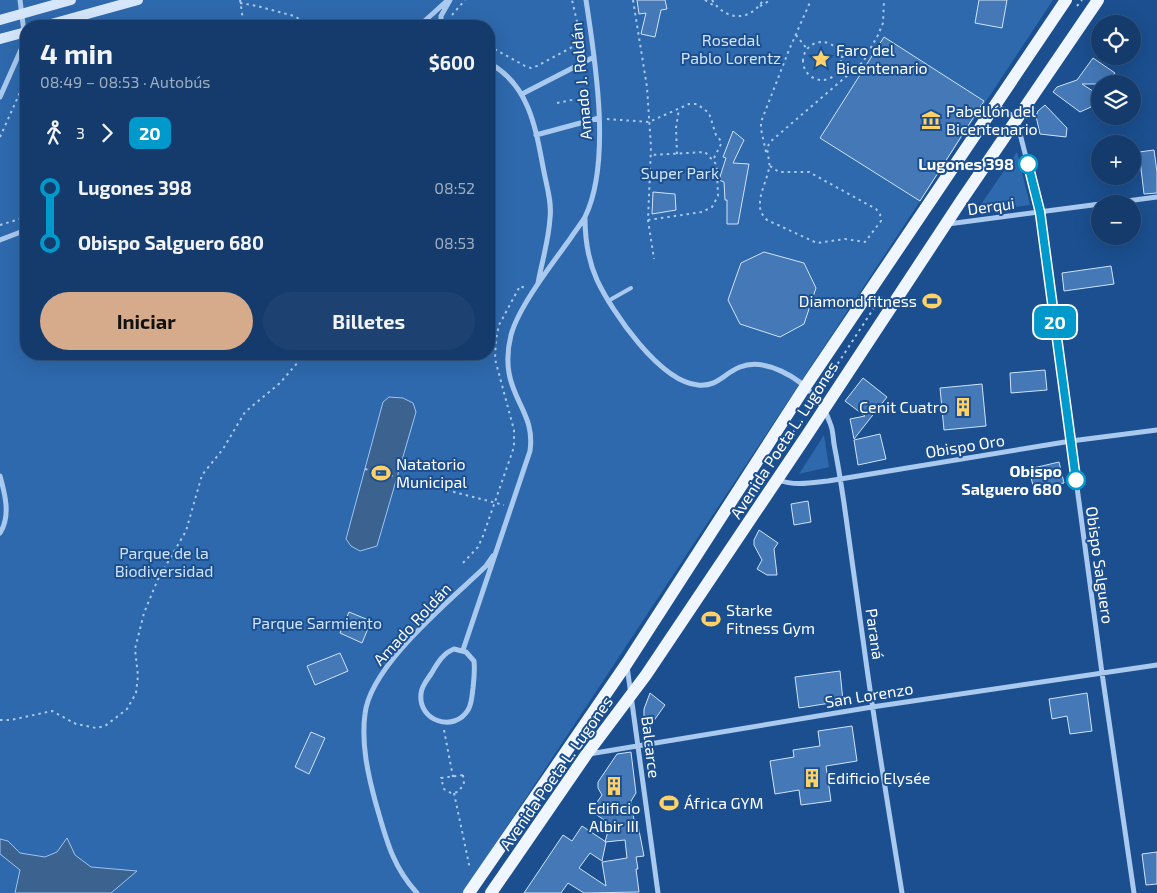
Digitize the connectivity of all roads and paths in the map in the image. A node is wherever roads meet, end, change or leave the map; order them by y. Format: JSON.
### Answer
{"nodes":[{"id":1,"x":20,"y":0,"type":"edge"},
{"id":2,"x":72,"y":0,"type":"edge"},
{"id":3,"x":138,"y":0,"type":"edge"},
{"id":4,"x":449,"y":0,"type":"edge"},
{"id":5,"x":465,"y":0,"type":"edge"},
{"id":6,"x":572,"y":0,"type":"edge"},
{"id":7,"x":586,"y":0,"type":"edge"},
{"id":8,"x":633,"y":0,"type":"edge"},
{"id":9,"x":705,"y":0,"type":"edge"},
{"id":10,"x":712,"y":0,"type":"edge"},
{"id":11,"x":764,"y":0,"type":"edge"},
{"id":12,"x":771,"y":0,"type":"edge"},
{"id":13,"x":811,"y":0,"type":"edge"},
{"id":14,"x":884,"y":0,"type":"edge"},
{"id":15,"x":1082,"y":0,"type":"edge"},
{"id":16,"x":1098,"y":0,"type":"edge"},
{"id":17,"x":240,"y":2,"type":"edge"},
{"id":18,"x":1071,"y":4,"type":"edge"},
{"id":19,"x":759,"y":7,"type":"junction"},
{"id":20,"x":718,"y":8,"type":"junction"},
{"id":21,"x":23,"y":13,"type":"junction"},
{"id":22,"x":450,"y":16,"type":"dead end"},
{"id":23,"x":0,"y":20,"type":"edge"},
{"id":24,"x":24,"y":20,"type":"edge"},
{"id":25,"x":66,"y":20,"type":"edge"},
{"id":26,"x":243,"y":20,"type":"edge"},
{"id":27,"x":301,"y":20,"type":"edge"},
{"id":28,"x":425,"y":20,"type":"edge"},
{"id":29,"x":442,"y":20,"type":"edge"},
{"id":30,"x":20,"y":33,"type":"edge"},
{"id":31,"x":796,"y":35,"type":"junction"},
{"id":32,"x":0,"y":39,"type":"edge"},
{"id":33,"x":495,"y":49,"type":"edge"},
{"id":34,"x":807,"y":49,"type":"junction"},
{"id":35,"x":20,"y":52,"type":"edge"},
{"id":36,"x":867,"y":55,"type":"junction"},
{"id":37,"x":594,"y":57,"type":"junction"},
{"id":38,"x":841,"y":57,"type":"junction"},
{"id":39,"x":495,"y":67,"type":"edge"},
{"id":40,"x":20,"y":92,"type":"edge"},
{"id":41,"x":522,"y":94,"type":"junction"},
{"id":42,"x":0,"y":97,"type":"edge"},
{"id":43,"x":586,"y":97,"type":"dead end"},
{"id":44,"x":557,"y":103,"type":"dead end"},
{"id":45,"x":995,"y":105,"type":"junction"},
{"id":46,"x":679,"y":109,"type":"junction"},
{"id":47,"x":599,"y":118,"type":"junction"},
{"id":48,"x":1016,"y":118,"type":"junction"},
{"id":49,"x":650,"y":122,"type":"junction"},
{"id":50,"x":536,"y":135,"type":"junction"},
{"id":51,"x":0,"y":137,"type":"edge"},
{"id":52,"x":677,"y":154,"type":"junction"},
{"id":53,"x":767,"y":154,"type":"junction"},
{"id":54,"x":651,"y":155,"type":"junction"},
{"id":55,"x":713,"y":160,"type":"junction"},
{"id":56,"x":770,"y":166,"type":"junction"},
{"id":57,"x":1157,"y":197,"type":"edge"},
{"id":58,"x":1141,"y":199,"type":"edge"},
{"id":59,"x":1091,"y":205,"type":"edge"},
{"id":60,"x":1040,"y":212,"type":"junction"},
{"id":61,"x":585,"y":218,"type":"junction"},
{"id":62,"x":20,"y":219,"type":"edge"},
{"id":63,"x":648,"y":220,"type":"junction"},
{"id":64,"x":0,"y":225,"type":"edge"},
{"id":65,"x":945,"y":225,"type":"junction"},
{"id":66,"x":20,"y":232,"type":"edge"},
{"id":67,"x":0,"y":240,"type":"edge"},
{"id":68,"x":654,"y":259,"type":"dead end"},
{"id":69,"x":538,"y":286,"type":"junction"},
{"id":70,"x":631,"y":288,"type":"dead end"},
{"id":71,"x":886,"y":290,"type":"dead end"},
{"id":72,"x":534,"y":292,"type":"junction"},
{"id":73,"x":608,"y":301,"type":"junction"},
{"id":74,"x":300,"y":360,"type":"edge"},
{"id":75,"x":805,"y":386,"type":"junction"},
{"id":76,"x":816,"y":398,"type":"junction"},
{"id":77,"x":824,"y":410,"type":"junction"},
{"id":78,"x":1157,"y":430,"type":"edge"},
{"id":79,"x":1071,"y":441,"type":"junction"},
{"id":80,"x":781,"y":451,"type":"dead end"},
{"id":81,"x":365,"y":469,"type":"dead end"},
{"id":82,"x":0,"y":476,"type":"edge"},
{"id":83,"x":841,"y":478,"type":"junction"},
{"id":84,"x":778,"y":480,"type":"junction"},
{"id":85,"x":494,"y":502,"type":"junction"},
{"id":86,"x":512,"y":507,"type":"junction"},
{"id":87,"x":0,"y":533,"type":"edge"},
{"id":88,"x":496,"y":551,"type":"junction"},
{"id":89,"x":464,"y":563,"type":"dead end"},
{"id":90,"x":463,"y":650,"type":"junction"},
{"id":91,"x":627,"y":663,"type":"junction"},
{"id":92,"x":1157,"y":665,"type":"edge"},
{"id":93,"x":1102,"y":673,"type":"junction"},
{"id":94,"x":632,"y":696,"type":"junction"},
{"id":95,"x":872,"y":707,"type":"junction"},
{"id":96,"x":0,"y":720,"type":"edge"},
{"id":97,"x":444,"y":732,"type":"dead end"},
{"id":98,"x":638,"y":746,"type":"junction"},
{"id":99,"x":586,"y":755,"type":"junction"},
{"id":100,"x":453,"y":777,"type":"junction"},
{"id":101,"x":454,"y":793,"type":"junction"},
{"id":102,"x":471,"y":889,"type":"edge"},
{"id":103,"x":417,"y":893,"type":"edge"},
{"id":104,"x":492,"y":893,"type":"edge"},
{"id":105,"x":658,"y":893,"type":"edge"},
{"id":106,"x":902,"y":893,"type":"edge"},
{"id":107,"x":1134,"y":893,"type":"edge"}],
"edges":[{"from":1,"to":21,"type":"street"},
{"from":2,"to":21,"type":"main road"},
{"from":3,"to":25,"type":"main road"},
{"from":4,"to":28,"type":"street"},
{"from":4,"to":29,"type":"street"},
{"from":5,"to":22,"type":"path"},
{"from":6,"to":33,"type":"path"},
{"from":7,"to":37,"type":"street","name":"Amado J. Roldán"},
{"from":8,"to":49,"type":"path"},
{"from":9,"to":20,"type":"path"},
{"from":10,"to":20,"type":"path"},
{"from":11,"to":19,"type":"path"},
{"from":12,"to":19,"type":"path"},
{"from":13,"to":31,"type":"path"},
{"from":14,"to":36,"type":"path"},
{"from":15,"to":18,"type":"path"},
{"from":16,"to":48,"type":"main road","name":"Avenida Poeta L. Lugones"},
{"from":17,"to":26,"type":"path"},
{"from":17,"to":27,"type":"path"},
{"from":18,"to":45,"type":"main road","name":"Avenida Poeta L. Lugones"},
{"from":19,"to":20,"type":"path"},
{"from":21,"to":23,"type":"main road"},
{"from":21,"to":24,"type":"street"},
{"from":30,"to":32,"type":"main road"},
{"from":31,"to":34,"type":"path"},
{"from":31,"to":53,"type":"path"},
{"from":34,"to":38,"type":"path"},
{"from":34,"to":38,"type":"path"},
{"from":35,"to":42,"type":"street"},
{"from":36,"to":38,"type":"path"},
{"from":36,"to":53,"type":"path"},
{"from":37,"to":41,"type":"street"},
{"from":37,"to":47,"type":"street","name":"Amado J. Roldán"},
{"from":39,"to":41,"type":"street"},
{"from":40,"to":51,"type":"path"},
{"from":41,"to":50,"type":"street"},
{"from":43,"to":44,"type":"path"},
{"from":45,"to":48,"type":"street"},
{"from":45,"to":75,"type":"main road","name":"Avenida Poeta L. Lugones"},
{"from":46,"to":49,"type":"path"},
{"from":46,"to":52,"type":"path"},
{"from":46,"to":55,"type":"path"},
{"from":47,"to":49,"type":"path"},
{"from":47,"to":50,"type":"street"},
{"from":47,"to":61,"type":"street","name":"Amado J. Roldán"},
{"from":48,"to":60,"type":"street","name":"Obispo Salguero"},
{"from":48,"to":65,"type":"main road","name":"Avenida Poeta L. Lugones"},
{"from":49,"to":54,"type":"path"},
{"from":50,"to":69,"type":"street"},
{"from":52,"to":54,"type":"path"},
{"from":52,"to":55,"type":"path"},
{"from":53,"to":56,"type":"path"},
{"from":54,"to":63,"type":"path"},
{"from":55,"to":63,"type":"path"},
{"from":56,"to":56,"type":"path"},
{"from":57,"to":58,"type":"street"},
{"from":59,"to":60,"type":"street","name":"Derqui"},
{"from":60,"to":65,"type":"street","name":"Derqui"},
{"from":60,"to":79,"type":"street","name":"Obispo Salguero"},
{"from":61,"to":69,"type":"street","name":"Amado Roldán"},
{"from":61,"to":73,"type":"street","name":"Paraná"},
{"from":62,"to":64,"type":"path"},
{"from":63,"to":68,"type":"path"},
{"from":65,"to":77,"type":"main road","name":"Avenida Poeta L. Lugones"},
{"from":66,"to":67,"type":"street"},
{"from":69,"to":72,"type":"street","name":"Amado Roldán"},
{"from":70,"to":73,"type":"lane"},
{"from":71,"to":76,"type":"path"},
{"from":72,"to":85,"type":"path"},
{"from":72,"to":86,"type":"street","name":"Amado Roldán"},
{"from":73,"to":75,"type":"street","name":"Paraná"},
{"from":74,"to":96,"type":"path"},
{"from":75,"to":76,"type":"street","name":"Paraná"},
{"from":75,"to":91,"type":"main road","name":"Avenida Poeta L. Lugones"},
{"from":76,"to":77,"type":"street","name":"Paraná"},
{"from":76,"to":80,"type":"path"},
{"from":77,"to":83,"type":"street","name":"Paraná"},
{"from":77,"to":84,"type":"main road","name":"Avenida Poeta L. Lugones"},
{"from":78,"to":79,"type":"street","name":"Obispo Oro"},
{"from":79,"to":83,"type":"street","name":"Obispo Oro"},
{"from":79,"to":93,"type":"street","name":"Obispo Salguero"},
{"from":81,"to":85,"type":"path"},
{"from":82,"to":87,"type":"street"},
{"from":83,"to":84,"type":"street","name":"Obispo Oro"},
{"from":83,"to":95,"type":"street","name":"Paraná"},
{"from":84,"to":94,"type":"main road","name":"Avenida Poeta L. Lugones"},
{"from":85,"to":86,"type":"path"},
{"from":85,"to":89,"type":"path"},
{"from":86,"to":88,"type":"street","name":"Amado Roldán"},
{"from":88,"to":90,"type":"street","name":"Amado Roldán"},
{"from":88,"to":103,"type":"street","name":"Amado Roldán"},
{"from":90,"to":90,"type":"street"},
{"from":91,"to":94,"type":"street","name":"Balcarce"},
{"from":91,"to":102,"type":"main road","name":"Avenida Poeta L. Lugones"},
{"from":92,"to":93,"type":"street","name":"San Lorenzo"},
{"from":93,"to":95,"type":"street","name":"San Lorenzo"},
{"from":93,"to":107,"type":"street","name":"Obispo Salguero"},
{"from":94,"to":98,"type":"street","name":"Balcarce"},
{"from":94,"to":99,"type":"main road","name":"Avenida Poeta L. Lugones"},
{"from":95,"to":98,"type":"street","name":"San Lorenzo"},
{"from":95,"to":106,"type":"street","name":"Paraná"},
{"from":97,"to":100,"type":"path"},
{"from":98,"to":99,"type":"street","name":"San Lorenzo"},
{"from":98,"to":105,"type":"street","name":"Balcarce"},
{"from":99,"to":104,"type":"main road","name":"Avenida Poeta L. Lugones"},
{"from":100,"to":101,"type":"path"},
{"from":100,"to":101,"type":"path"},
{"from":101,"to":102,"type":"path"}]}
